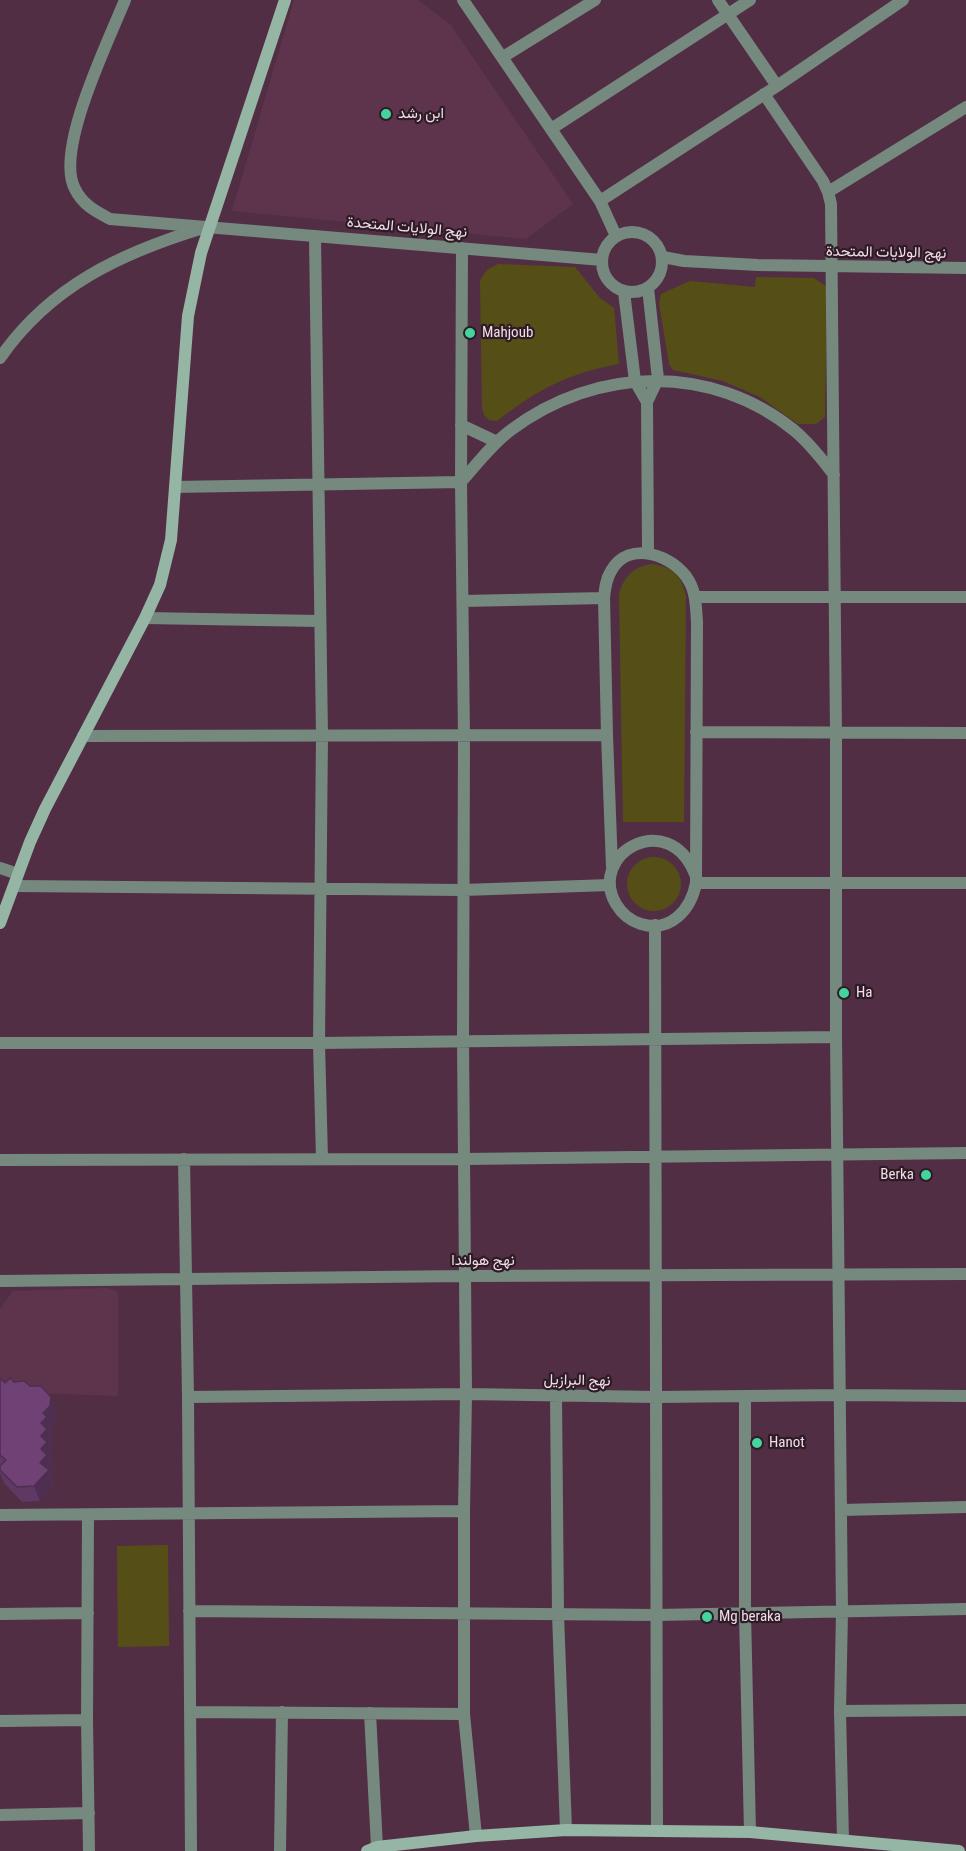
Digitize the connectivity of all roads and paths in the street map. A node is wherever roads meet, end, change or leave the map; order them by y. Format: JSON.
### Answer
{"nodes":[{"id":1,"x":125,"y":0,"type":"edge"},
{"id":2,"x":285,"y":0,"type":"edge"},
{"id":3,"x":464,"y":0,"type":"edge"},
{"id":4,"x":595,"y":0,"type":"edge"},
{"id":5,"x":718,"y":0,"type":"edge"},
{"id":6,"x":750,"y":0,"type":"edge"},
{"id":7,"x":903,"y":0,"type":"edge"},
{"id":8,"x":728,"y":14,"type":"junction"},
{"id":9,"x":503,"y":57,"type":"junction"},
{"id":10,"x":777,"y":86,"type":"junction"},
{"id":11,"x":764,"y":94,"type":"junction"},
{"id":12,"x":966,"y":107,"type":"edge"},
{"id":13,"x":551,"y":129,"type":"junction"},
{"id":14,"x":828,"y":192,"type":"junction"},
{"id":15,"x":600,"y":201,"type":"junction"},
{"id":16,"x":210,"y":226,"type":"junction"},
{"id":17,"x":315,"y":236,"type":"junction"},
{"id":18,"x":612,"y":240,"type":"junction"},
{"id":19,"x":462,"y":248,"type":"junction"},
{"id":20,"x":661,"y":251,"type":"junction"},
{"id":21,"x":602,"y":260,"type":"junction"},
{"id":22,"x":833,"y":267,"type":"junction"},
{"id":23,"x":966,"y":268,"type":"edge"},
{"id":24,"x":648,"y":288,"type":"junction"},
{"id":25,"x":624,"y":292,"type":"junction"},
{"id":26,"x":0,"y":358,"type":"edge"},
{"id":27,"x":658,"y":379,"type":"junction"},
{"id":28,"x":635,"y":381,"type":"junction"},
{"id":29,"x":647,"y":402,"type":"junction"},
{"id":30,"x":461,"y":425,"type":"junction"},
{"id":31,"x":497,"y":442,"type":"junction"},
{"id":32,"x":834,"y":475,"type":"junction"},
{"id":33,"x":461,"y":482,"type":"junction"},
{"id":34,"x":319,"y":485,"type":"junction"},
{"id":35,"x":175,"y":487,"type":"junction"},
{"id":36,"x":648,"y":552,"type":"junction"},
{"id":37,"x":835,"y":596,"type":"junction"},
{"id":38,"x":696,"y":597,"type":"junction"},
{"id":39,"x":966,"y":597,"type":"edge"},
{"id":40,"x":604,"y":598,"type":"junction"},
{"id":41,"x":463,"y":601,"type":"junction"},
{"id":42,"x":145,"y":618,"type":"junction"},
{"id":43,"x":319,"y":621,"type":"junction"},
{"id":44,"x":696,"y":732,"type":"junction"},
{"id":45,"x":836,"y":733,"type":"junction"},
{"id":46,"x":966,"y":734,"type":"edge"},
{"id":47,"x":607,"y":735,"type":"junction"},
{"id":48,"x":83,"y":736,"type":"junction"},
{"id":49,"x":321,"y":736,"type":"junction"},
{"id":50,"x":464,"y":737,"type":"junction"},
{"id":51,"x":0,"y":868,"type":"edge"},
{"id":52,"x":613,"y":869,"type":"junction"},
{"id":53,"x":695,"y":878,"type":"junction"},
{"id":54,"x":17,"y":880,"type":"junction"},
{"id":55,"x":837,"y":883,"type":"junction"},
{"id":56,"x":966,"y":883,"type":"edge"},
{"id":57,"x":610,"y":885,"type":"junction"},
{"id":58,"x":319,"y":890,"type":"junction"},
{"id":59,"x":463,"y":890,"type":"junction"},
{"id":60,"x":0,"y":922,"type":"edge"},
{"id":61,"x":655,"y":925,"type":"junction"},
{"id":62,"x":837,"y":1037,"type":"junction"},
{"id":63,"x":656,"y":1038,"type":"junction"},
{"id":64,"x":463,"y":1041,"type":"junction"},
{"id":65,"x":0,"y":1043,"type":"edge"},
{"id":66,"x":319,"y":1043,"type":"junction"},
{"id":67,"x":966,"y":1153,"type":"edge"},
{"id":68,"x":837,"y":1155,"type":"junction"},
{"id":69,"x":656,"y":1156,"type":"junction"},
{"id":70,"x":184,"y":1159,"type":"junction"},
{"id":71,"x":322,"y":1159,"type":"junction"},
{"id":72,"x":465,"y":1159,"type":"junction"},
{"id":73,"x":0,"y":1160,"type":"edge"},
{"id":74,"x":966,"y":1274,"type":"edge"},
{"id":75,"x":656,"y":1275,"type":"junction"},
{"id":76,"x":466,"y":1276,"type":"junction"},
{"id":77,"x":840,"y":1276,"type":"junction"},
{"id":78,"x":186,"y":1280,"type":"junction"},
{"id":79,"x":0,"y":1281,"type":"edge"},
{"id":80,"x":466,"y":1394,"type":"junction"},
{"id":81,"x":840,"y":1395,"type":"junction"},
{"id":82,"x":556,"y":1396,"type":"junction"},
{"id":83,"x":966,"y":1396,"type":"edge"},
{"id":84,"x":188,"y":1397,"type":"junction"},
{"id":85,"x":656,"y":1397,"type":"junction"},
{"id":86,"x":745,"y":1397,"type":"junction"},
{"id":87,"x":966,"y":1507,"type":"edge"},
{"id":88,"x":464,"y":1510,"type":"junction"},
{"id":89,"x":841,"y":1510,"type":"junction"},
{"id":90,"x":188,"y":1512,"type":"junction"},
{"id":91,"x":2,"y":1513,"type":"edge"},
{"id":92,"x":88,"y":1515,"type":"junction"},
{"id":93,"x":966,"y":1609,"type":"edge"},
{"id":94,"x":189,"y":1611,"type":"junction"},
{"id":95,"x":464,"y":1612,"type":"junction"},
{"id":96,"x":842,"y":1612,"type":"junction"},
{"id":97,"x":88,"y":1613,"type":"junction"},
{"id":98,"x":745,"y":1613,"type":"junction"},
{"id":99,"x":0,"y":1614,"type":"edge"},
{"id":100,"x":558,"y":1614,"type":"junction"},
{"id":101,"x":657,"y":1615,"type":"junction"},
{"id":102,"x":966,"y":1710,"type":"edge"},
{"id":103,"x":840,"y":1711,"type":"junction"},
{"id":104,"x":190,"y":1712,"type":"junction"},
{"id":105,"x":282,"y":1712,"type":"junction"},
{"id":106,"x":370,"y":1713,"type":"junction"},
{"id":107,"x":464,"y":1714,"type":"junction"},
{"id":108,"x":87,"y":1720,"type":"junction"},
{"id":109,"x":0,"y":1721,"type":"edge"},
{"id":110,"x":88,"y":1813,"type":"junction"},
{"id":111,"x":0,"y":1815,"type":"edge"},
{"id":112,"x":566,"y":1830,"type":"junction"},
{"id":113,"x":657,"y":1831,"type":"junction"},
{"id":114,"x":750,"y":1832,"type":"junction"},
{"id":115,"x":476,"y":1836,"type":"junction"},
{"id":116,"x":843,"y":1840,"type":"junction"},
{"id":117,"x":372,"y":1849,"type":"edge"},
{"id":118,"x":89,"y":1851,"type":"edge"},
{"id":119,"x":191,"y":1851,"type":"edge"},
{"id":120,"x":280,"y":1851,"type":"edge"},
{"id":121,"x":959,"y":1851,"type":"edge"}],
"edges":[{"from":1,"to":16,"type":"street","name":"نهج الولايات المتحدة"},
{"from":2,"to":16,"type":"street"},
{"from":3,"to":9,"type":"street"},
{"from":4,"to":9,"type":"street"},
{"from":5,"to":8,"type":"street"},
{"from":6,"to":8,"type":"street"},
{"from":7,"to":10,"type":"street"},
{"from":8,"to":10,"type":"street"},
{"from":8,"to":13,"type":"street"},
{"from":9,"to":13,"type":"street"},
{"from":10,"to":11,"type":"street"},
{"from":11,"to":14,"type":"street"},
{"from":11,"to":15,"type":"street"},
{"from":12,"to":14,"type":"street"},
{"from":13,"to":15,"type":"street"},
{"from":14,"to":22,"type":"street"},
{"from":15,"to":18,"type":"street"},
{"from":16,"to":17,"type":"street","name":"نهج الولايات المتحدة"},
{"from":16,"to":26,"type":"street"},
{"from":16,"to":35,"type":"street"},
{"from":17,"to":19,"type":"street","name":"نهج الولايات المتحدة"},
{"from":17,"to":34,"type":"street"},
{"from":18,"to":20,"type":"street","name":"نهج الولايات المتحدة"},
{"from":18,"to":21,"type":"street"},
{"from":19,"to":21,"type":"street","name":"نهج الولايات المتحدة"},
{"from":19,"to":30,"type":"street"},
{"from":20,"to":22,"type":"street","name":"نهج الولايات المتحدة"},
{"from":20,"to":24,"type":"street"},
{"from":21,"to":25,"type":"street"},
{"from":22,"to":23,"type":"street","name":"نهج الولايات المتحدة"},
{"from":22,"to":32,"type":"street"},
{"from":24,"to":25,"type":"street"},
{"from":24,"to":27,"type":"street"},
{"from":25,"to":28,"type":"street"},
{"from":27,"to":28,"type":"street"},
{"from":27,"to":29,"type":"street"},
{"from":27,"to":32,"type":"street"},
{"from":28,"to":29,"type":"street"},
{"from":28,"to":31,"type":"street"},
{"from":29,"to":36,"type":"street"},
{"from":30,"to":31,"type":"street"},
{"from":30,"to":33,"type":"street"},
{"from":31,"to":33,"type":"street"},
{"from":32,"to":37,"type":"street"},
{"from":33,"to":34,"type":"street"},
{"from":33,"to":41,"type":"street"},
{"from":34,"to":35,"type":"street"},
{"from":34,"to":43,"type":"street"},
{"from":35,"to":42,"type":"street"},
{"from":36,"to":38,"type":"street"},
{"from":36,"to":40,"type":"street"},
{"from":37,"to":38,"type":"street"},
{"from":37,"to":39,"type":"street"},
{"from":37,"to":45,"type":"street"},
{"from":38,"to":44,"type":"street"},
{"from":40,"to":41,"type":"street"},
{"from":40,"to":47,"type":"street"},
{"from":41,"to":50,"type":"street"},
{"from":42,"to":43,"type":"street"},
{"from":42,"to":48,"type":"street"},
{"from":43,"to":49,"type":"street"},
{"from":44,"to":45,"type":"street"},
{"from":44,"to":53,"type":"street"},
{"from":45,"to":46,"type":"street"},
{"from":45,"to":55,"type":"street"},
{"from":47,"to":50,"type":"street"},
{"from":47,"to":52,"type":"street"},
{"from":48,"to":49,"type":"street"},
{"from":48,"to":54,"type":"street"},
{"from":49,"to":50,"type":"street"},
{"from":49,"to":58,"type":"street"},
{"from":50,"to":59,"type":"street"},
{"from":51,"to":54,"type":"street"},
{"from":52,"to":53,"type":"street"},
{"from":52,"to":57,"type":"street"},
{"from":53,"to":55,"type":"street"},
{"from":53,"to":61,"type":"street"},
{"from":54,"to":58,"type":"street"},
{"from":54,"to":60,"type":"street"},
{"from":55,"to":56,"type":"street"},
{"from":55,"to":62,"type":"street"},
{"from":57,"to":59,"type":"street"},
{"from":57,"to":61,"type":"street"},
{"from":58,"to":59,"type":"street"},
{"from":58,"to":66,"type":"street"},
{"from":59,"to":64,"type":"street"},
{"from":61,"to":63,"type":"street"},
{"from":62,"to":63,"type":"street"},
{"from":62,"to":68,"type":"street"},
{"from":63,"to":64,"type":"street"},
{"from":63,"to":69,"type":"street"},
{"from":64,"to":66,"type":"street"},
{"from":64,"to":72,"type":"street"},
{"from":65,"to":66,"type":"street"},
{"from":66,"to":71,"type":"street"},
{"from":67,"to":68,"type":"street"},
{"from":68,"to":69,"type":"street"},
{"from":68,"to":77,"type":"street"},
{"from":69,"to":72,"type":"street"},
{"from":69,"to":75,"type":"street"},
{"from":70,"to":71,"type":"street"},
{"from":70,"to":73,"type":"street"},
{"from":70,"to":78,"type":"street"},
{"from":71,"to":72,"type":"street"},
{"from":72,"to":76,"type":"street"},
{"from":74,"to":77,"type":"street","name":"نهج هولندا"},
{"from":75,"to":76,"type":"street","name":"نهج هولندا"},
{"from":75,"to":77,"type":"street","name":"نهج هولندا"},
{"from":75,"to":85,"type":"street"},
{"from":76,"to":78,"type":"street","name":"نهج هولندا"},
{"from":76,"to":80,"type":"street"},
{"from":77,"to":81,"type":"street"},
{"from":78,"to":79,"type":"street","name":"نهج هولندا"},
{"from":78,"to":84,"type":"street"},
{"from":80,"to":82,"type":"street","name":"نهج البرازيل"},
{"from":80,"to":84,"type":"street","name":"نهج البرازيل"},
{"from":80,"to":88,"type":"street"},
{"from":81,"to":83,"type":"street","name":"نهج البرازيل"},
{"from":81,"to":86,"type":"street","name":"نهج البرازيل"},
{"from":81,"to":89,"type":"street"},
{"from":82,"to":85,"type":"street","name":"نهج البرازيل"},
{"from":82,"to":100,"type":"street"},
{"from":84,"to":90,"type":"street"},
{"from":85,"to":86,"type":"street","name":"نهج البرازيل"},
{"from":85,"to":101,"type":"street"},
{"from":86,"to":98,"type":"street"},
{"from":87,"to":89,"type":"street"},
{"from":88,"to":90,"type":"street"},
{"from":88,"to":95,"type":"street"},
{"from":89,"to":96,"type":"street"},
{"from":90,"to":92,"type":"street"},
{"from":90,"to":94,"type":"street"},
{"from":91,"to":92,"type":"street"},
{"from":92,"to":97,"type":"street"},
{"from":93,"to":96,"type":"street"},
{"from":94,"to":95,"type":"street"},
{"from":94,"to":104,"type":"street"},
{"from":95,"to":100,"type":"street"},
{"from":95,"to":107,"type":"street"},
{"from":96,"to":98,"type":"street"},
{"from":96,"to":103,"type":"street"},
{"from":97,"to":99,"type":"street"},
{"from":97,"to":108,"type":"street"},
{"from":98,"to":101,"type":"street"},
{"from":98,"to":114,"type":"street"},
{"from":100,"to":101,"type":"street"},
{"from":100,"to":112,"type":"street"},
{"from":101,"to":113,"type":"street"},
{"from":102,"to":103,"type":"street"},
{"from":103,"to":116,"type":"street"},
{"from":104,"to":105,"type":"street"},
{"from":104,"to":119,"type":"street"},
{"from":105,"to":106,"type":"street"},
{"from":105,"to":120,"type":"street"},
{"from":106,"to":107,"type":"street"},
{"from":106,"to":117,"type":"street"},
{"from":107,"to":115,"type":"street"},
{"from":108,"to":109,"type":"street"},
{"from":108,"to":110,"type":"street"},
{"from":110,"to":111,"type":"street"},
{"from":110,"to":118,"type":"street"},
{"from":112,"to":113,"type":"street"},
{"from":112,"to":115,"type":"street"},
{"from":113,"to":114,"type":"street"},
{"from":114,"to":116,"type":"street"},
{"from":115,"to":117,"type":"street"},
{"from":116,"to":121,"type":"street"}]}
